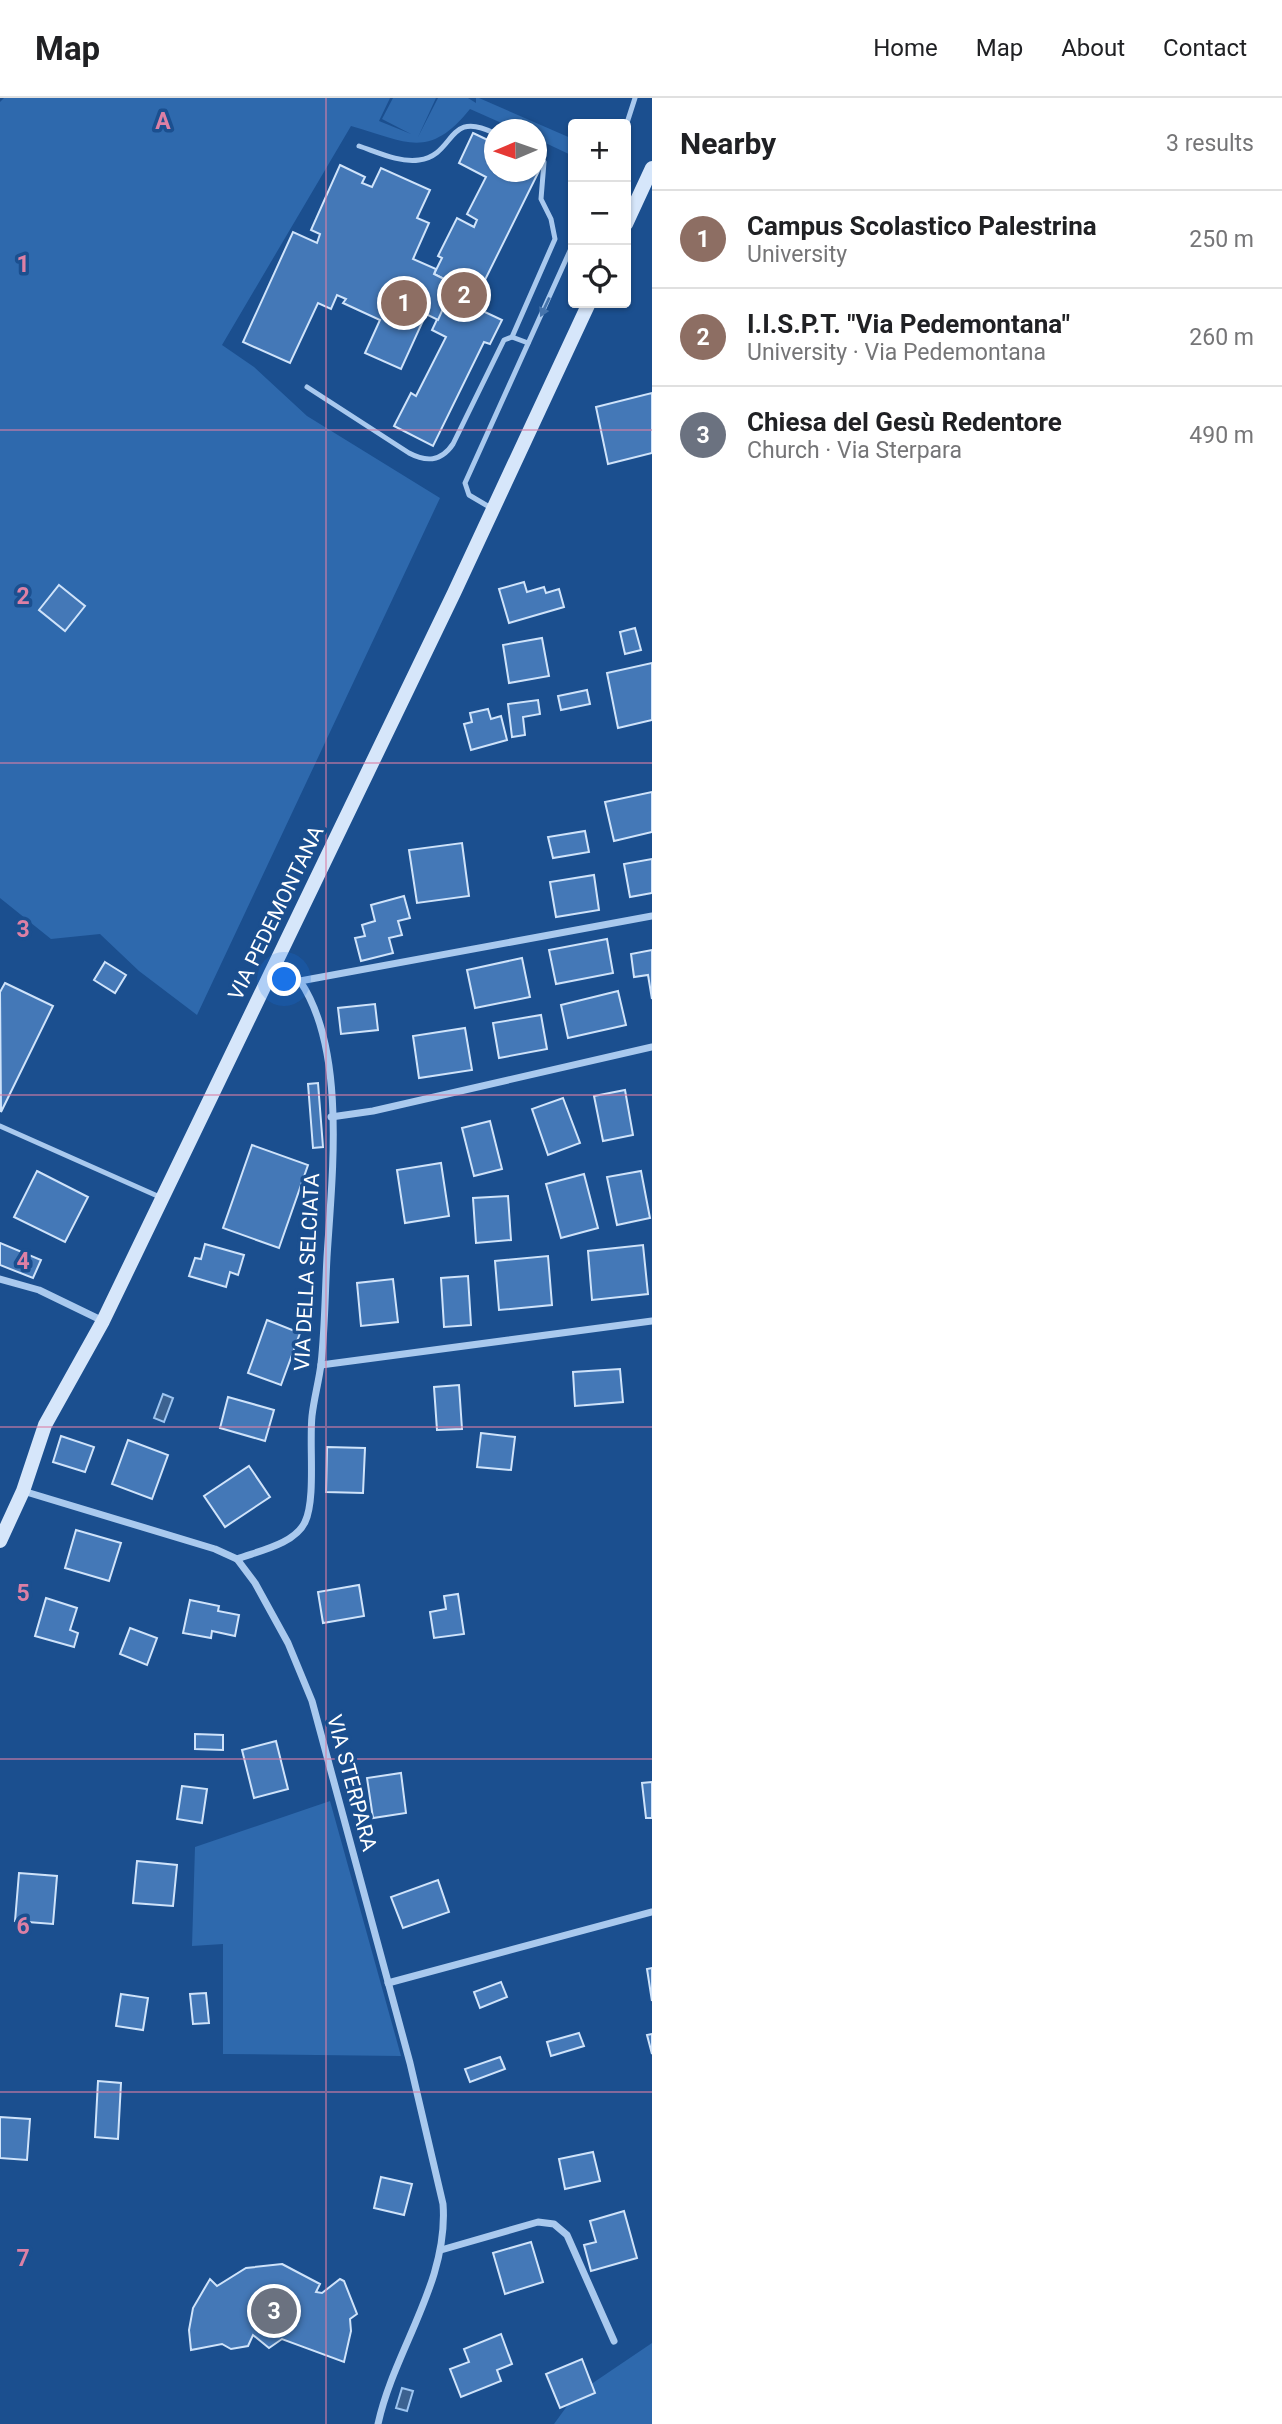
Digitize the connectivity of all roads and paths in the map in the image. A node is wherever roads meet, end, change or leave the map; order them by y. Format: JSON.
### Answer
{"nodes":[{"id":1,"x":635,"y":98,"type":"edge"},
{"id":2,"x":628,"y":119,"type":"edge"},
{"id":3,"x":484,"y":128,"type":"edge"},
{"id":4,"x":359,"y":146,"type":"dead end"},
{"id":5,"x":652,"y":168,"type":"edge"},
{"id":6,"x":542,"y":182,"type":"edge"},
{"id":7,"x":631,"y":213,"type":"edge"},
{"id":8,"x":573,"y":245,"type":"edge"},
{"id":9,"x":587,"y":308,"type":"edge"},
{"id":10,"x":512,"y":337,"type":"junction"},
{"id":11,"x":528,"y":343,"type":"junction"},
{"id":12,"x":306,"y":387,"type":"dead end"},
{"id":13,"x":493,"y":510,"type":"junction"},
{"id":14,"x":652,"y":916,"type":"edge"},
{"id":15,"x":267,"y":980,"type":"junction"},
{"id":16,"x":300,"y":981,"type":"junction"},
{"id":17,"x":652,"y":1047,"type":"edge"},
{"id":18,"x":331,"y":1117,"type":"junction"},
{"id":19,"x":0,"y":1126,"type":"edge"},
{"id":20,"x":162,"y":1198,"type":"junction"},
{"id":21,"x":0,"y":1279,"type":"edge"},
{"id":22,"x":103,"y":1321,"type":"junction"},
{"id":23,"x":652,"y":1321,"type":"edge"},
{"id":24,"x":321,"y":1365,"type":"junction"},
{"id":25,"x":23,"y":1491,"type":"junction"},
{"id":26,"x":0,"y":1541,"type":"edge"},
{"id":27,"x":237,"y":1559,"type":"junction"},
{"id":28,"x":652,"y":1912,"type":"edge"},
{"id":29,"x":388,"y":1983,"type":"junction"},
{"id":30,"x":441,"y":2249,"type":"junction"},
{"id":31,"x":614,"y":2341,"type":"dead end"},
{"id":32,"x":378,"y":2424,"type":"edge"}],
"edges":[{"from":1,"to":2,"type":"lane"},
{"from":3,"to":4,"type":"lane"},
{"from":5,"to":7,"type":"street"},
{"from":6,"to":10,"type":"lane"},
{"from":8,"to":11,"type":"lane","one_way":true},
{"from":9,"to":13,"type":"street","name":"VIA PEDEMONTANA"},
{"from":10,"to":11,"type":"lane"},
{"from":10,"to":12,"type":"lane"},
{"from":11,"to":13,"type":"lane"},
{"from":13,"to":15,"type":"street","name":"VIA PEDEMONTANA"},
{"from":14,"to":16,"type":"street"},
{"from":15,"to":16,"type":"street"},
{"from":15,"to":20,"type":"street","name":"VIA PEDEMONTANA"},
{"from":16,"to":18,"type":"street","name":"VIA DELLA SELCIATA"},
{"from":17,"to":18,"type":"street"},
{"from":18,"to":24,"type":"street","name":"VIA DELLA SELCIATA"},
{"from":19,"to":20,"type":"lane"},
{"from":20,"to":22,"type":"street","name":"VIA PEDEMONTANA"},
{"from":21,"to":22,"type":"street"},
{"from":22,"to":25,"type":"street","name":"VIA PEDEMONTANA"},
{"from":23,"to":24,"type":"street"},
{"from":24,"to":27,"type":"street","name":"VIA DELLA SELCIATA"},
{"from":25,"to":26,"type":"street","name":"VIA PEDEMONTANA"},
{"from":25,"to":27,"type":"street"},
{"from":27,"to":29,"type":"street","name":"VIA STERPARA"},
{"from":28,"to":29,"type":"street"},
{"from":29,"to":30,"type":"street","name":"VIA STERPARA"},
{"from":30,"to":31,"type":"street"},
{"from":30,"to":32,"type":"street","name":"VIA STERPARA"}]}
